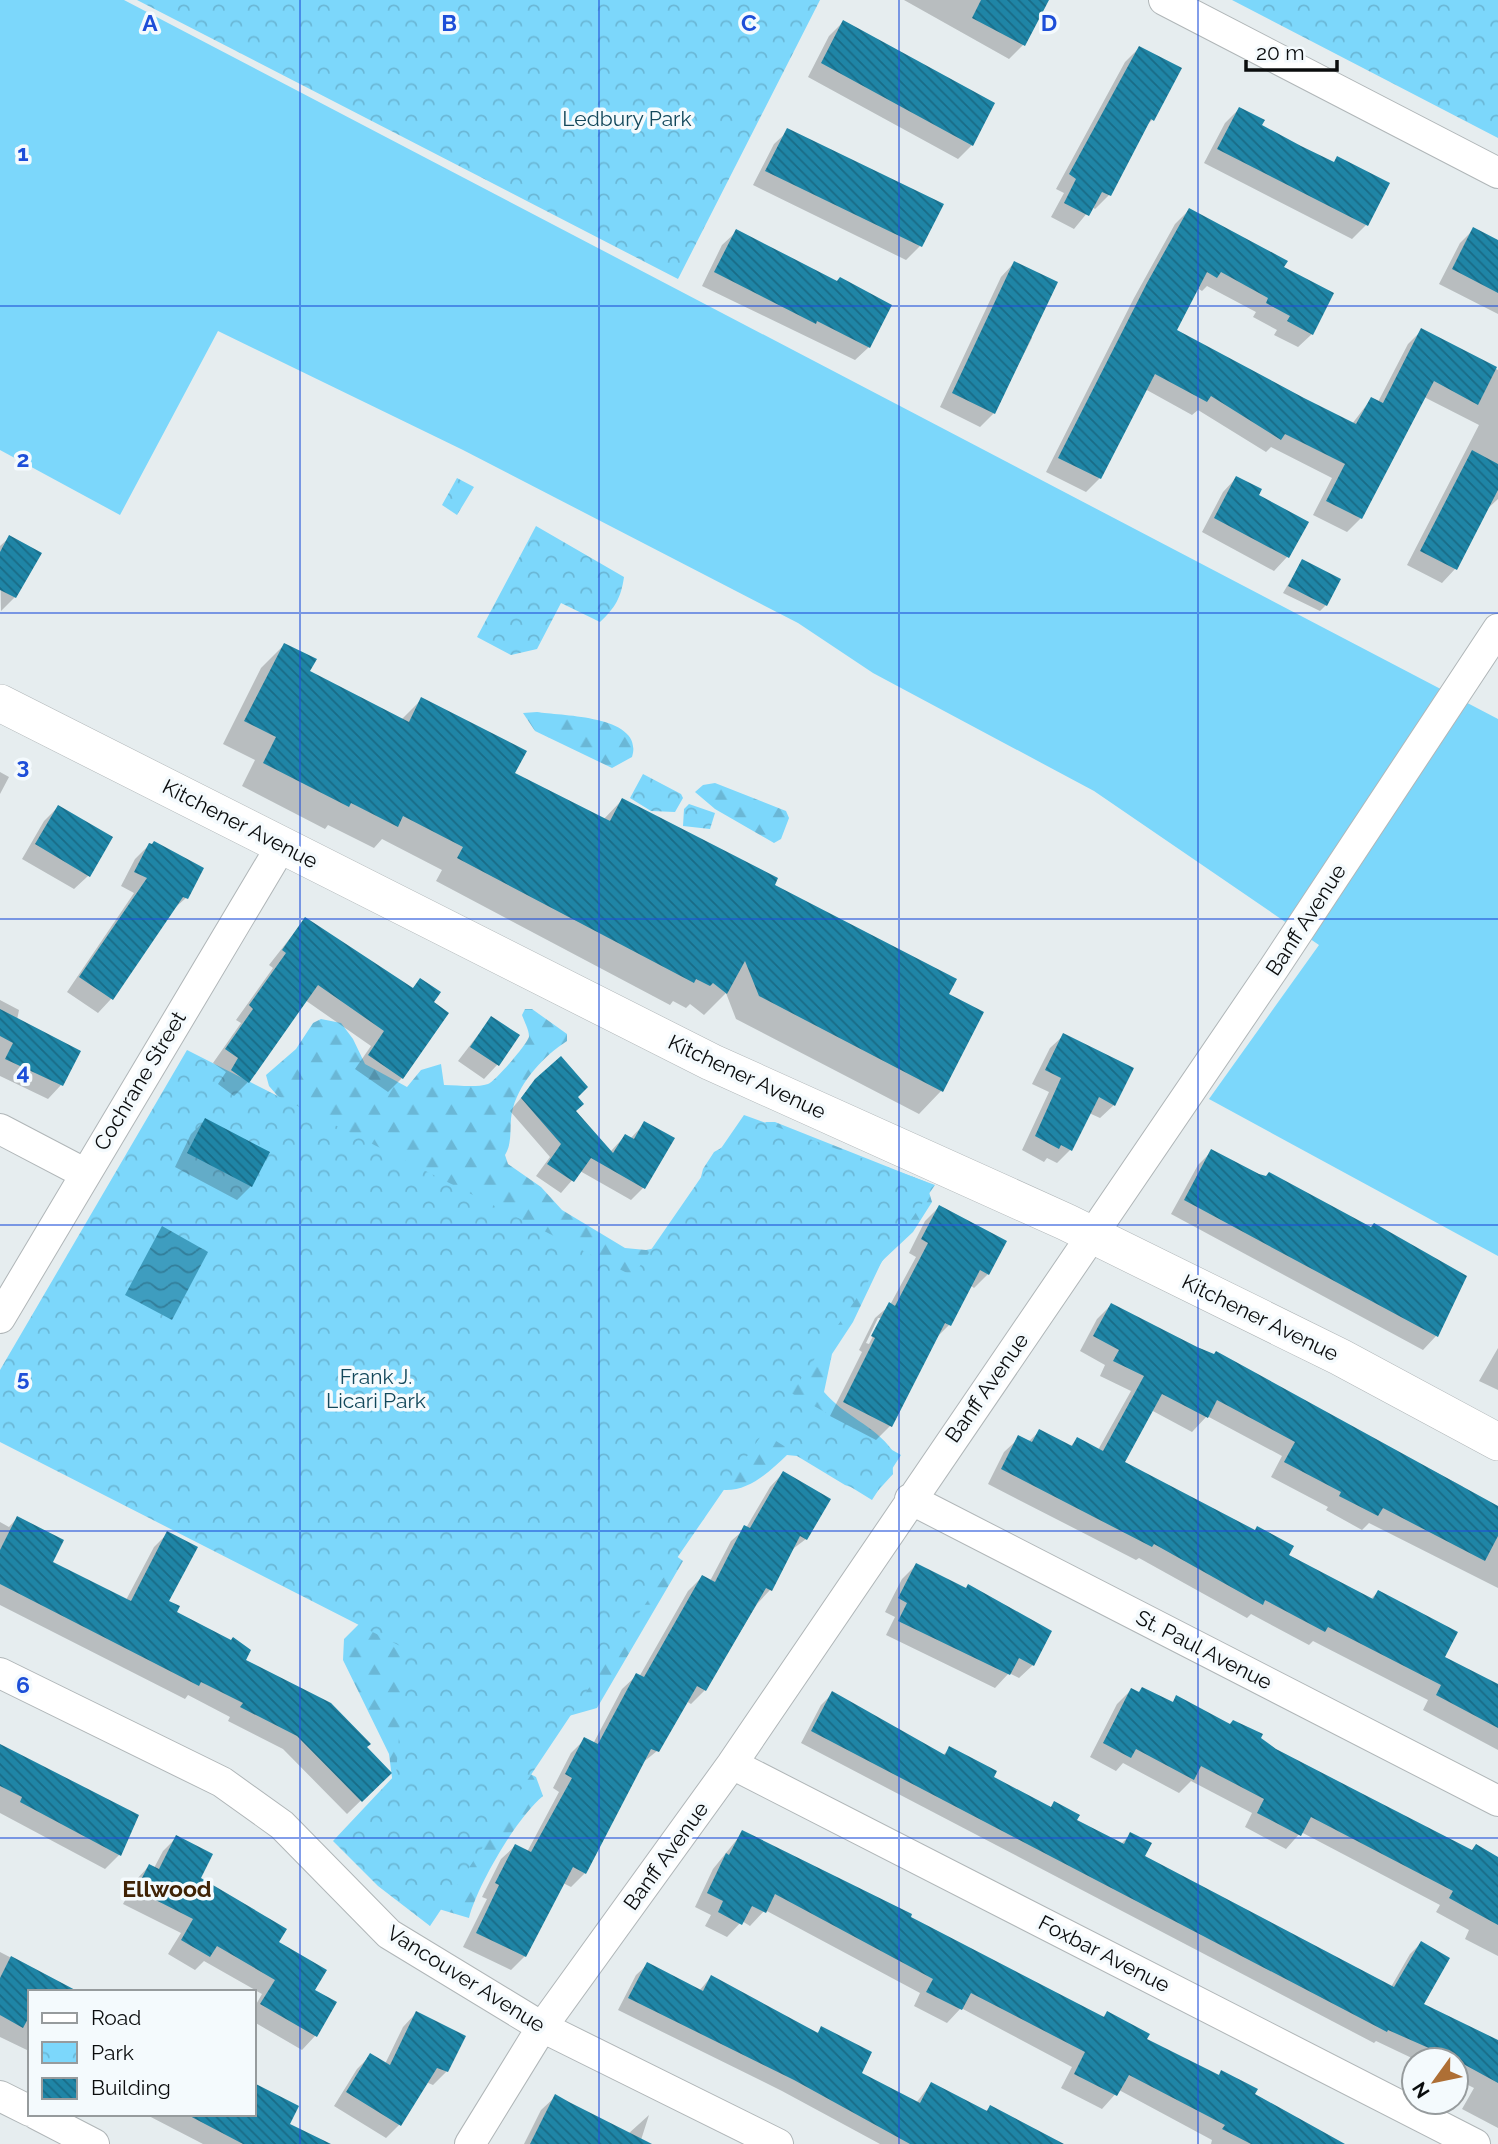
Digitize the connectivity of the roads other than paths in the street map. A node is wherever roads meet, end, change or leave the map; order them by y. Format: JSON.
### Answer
{"nodes":[{"id":1,"x":1164,"y":0,"type":"edge"},
{"id":2,"x":1498,"y":173,"type":"edge"},
{"id":3,"x":1498,"y":629,"type":"edge"},
{"id":4,"x":0,"y":703,"type":"edge"},
{"id":5,"x":282,"y":845,"type":"junction"},
{"id":6,"x":0,"y":1129,"type":"edge"},
{"id":7,"x":84,"y":1173,"type":"junction"},
{"id":8,"x":1093,"y":1236,"type":"junction"},
{"id":9,"x":0,"y":1318,"type":"edge"},
{"id":10,"x":1498,"y":1442,"type":"edge"},
{"id":11,"x":910,"y":1499,"type":"junction"},
{"id":12,"x":0,"y":1673,"type":"edge"},
{"id":13,"x":733,"y":1764,"type":"junction"},
{"id":14,"x":1498,"y":1801,"type":"edge"},
{"id":15,"x":542,"y":2027,"type":"junction"},
{"id":16,"x":0,"y":2096,"type":"edge"},
{"id":17,"x":28,"y":2110,"type":"edge"},
{"id":18,"x":40,"y":2116,"type":"edge"},
{"id":19,"x":94,"y":2144,"type":"edge"},
{"id":20,"x":470,"y":2144,"type":"edge"},
{"id":21,"x":778,"y":2144,"type":"edge"},
{"id":22,"x":1475,"y":2144,"type":"edge"}],
"edges":[{"from":1,"to":2,"type":"street"},
{"from":3,"to":8,"type":"street","name":"Banff Avenue"},
{"from":4,"to":5,"type":"street","name":"Kitchener Avenue"},
{"from":5,"to":7,"type":"street","name":"Cochrane Street"},
{"from":5,"to":8,"type":"street","name":"Kitchener Avenue"},
{"from":6,"to":7,"type":"street"},
{"from":7,"to":9,"type":"street","name":"Cochrane Street"},
{"from":8,"to":10,"type":"street","name":"Kitchener Avenue"},
{"from":8,"to":11,"type":"street","name":"Banff Avenue"},
{"from":11,"to":13,"type":"street","name":"Banff Avenue"},
{"from":11,"to":14,"type":"street","name":"St. Paul Avenue"},
{"from":12,"to":15,"type":"street","name":"Vancouver Avenue"},
{"from":13,"to":15,"type":"street","name":"Banff Avenue"},
{"from":13,"to":22,"type":"street","name":"Foxbar Avenue"},
{"from":15,"to":20,"type":"street","name":"Banff Avenue"},
{"from":15,"to":21,"type":"street","name":"Vancouver Avenue"},
{"from":16,"to":17,"type":"street"},
{"from":18,"to":19,"type":"street"}]}
